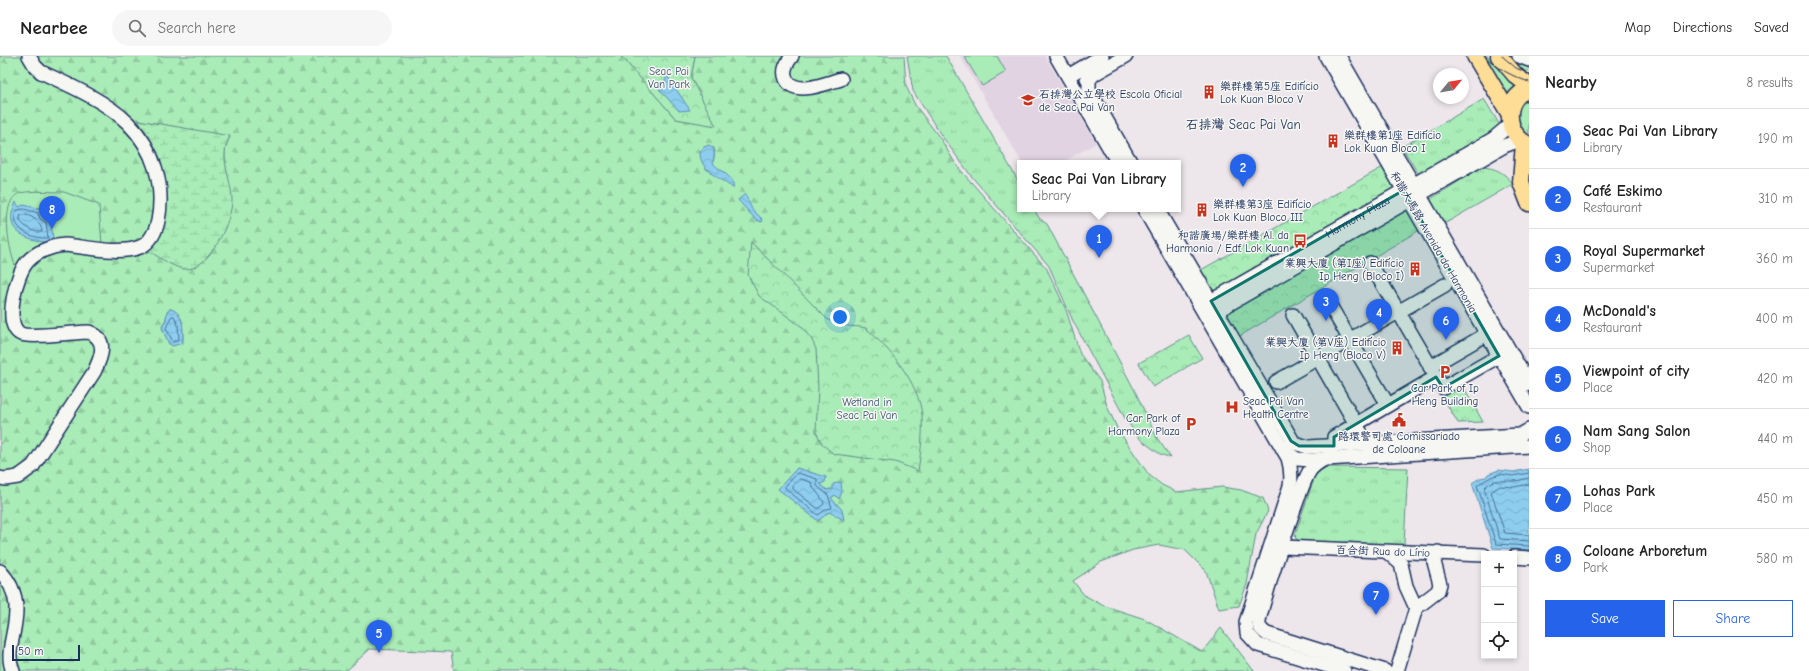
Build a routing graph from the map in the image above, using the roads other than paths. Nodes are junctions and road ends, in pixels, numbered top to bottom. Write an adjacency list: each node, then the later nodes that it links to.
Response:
1 (29, 56): 46 (street)
2 (792, 56): 13 (street)
3 (1056, 56): 14 (street)
4 (1102, 56): 14 (street)
5 (1126, 56): 12 (street)
6 (1326, 56): 21 (street, 和諧大馬路 Avenida da Harmonia)
7 (1339, 56): 21 (street, 和諧大馬路 Avenida da Harmonia)
8 (1475, 56): 17 (main road)
9 (1499, 56): 15 (main road)
10 (1519, 56): 11 (street)
11 (1529, 60)
12 (1094, 74): 14 (street); 20 (street)
13 (841, 79)
14 (1070, 81): 19 (street)
15 (1529, 86)
16 (1529, 89): 17 (main road)
17 (1510, 117): 18 (main road); 21 (street, Harmony Plaza)
18 (1524, 143): 21 (street, Harmony Plaza); 22 (main road)
19 (1116, 160)
20 (1129, 160)
21 (1411, 192): 28 (street, Harmony Plaza); 31 (street, 和諧大馬路 Avenida da Harmonia); 37 (street, 和諧大馬路 Avenida da Harmonia)
22 (1529, 203)
23 (1146, 212): 28 (street)
24 (1159, 212): 28 (street)
25 (1370, 263): 29 (street)
26 (1445, 285): 29 (street)
27 (1325, 297): 32 (street)
28 (1209, 309): 42 (street); 44 (street)
29 (1398, 312): 32 (street); 35 (street)
30 (1293, 315): 34 (street)
31 (1487, 334): 33 (street, 和諧大馬路 Avenida da Harmonia); 35 (street)
32 (1350, 340): 34 (street); 38 (street)
33 (1499, 356): 35 (street); 39 (street, 和諧大馬路 Avenida da Harmonia)
34 (1318, 358): 36 (street); 40 (street)
35 (1433, 372): 38 (street)
36 (1276, 382)
37 (1529, 384)
38 (1388, 405): 40 (street)
39 (1529, 407)
40 (1359, 428): 42 (street)
41 (1529, 430): 42 (street)
42 (1334, 446)
43 (1524, 446): 45 (street)
44 (1284, 451): 45 (street); 56 (street)
45 (1328, 457): 47 (street)
46 (0, 478)
47 (1282, 547): 48 (street, 百合街 Rua do Lírio); 57 (street)
48 (1388, 552): 49 (street, 百合街 Rua do Lírio); 54 (street)
49 (1438, 552): 50 (street, 百合街 Rua do Lírio); 54 (street)
50 (1481, 555)
51 (1517, 557): 52 (street)
52 (1529, 558)
53 (0, 572): 55 (street)
54 (1416, 608): 58 (street)
55 (13, 671)
56 (1344, 671)
57 (1385, 671)
58 (1397, 671)

